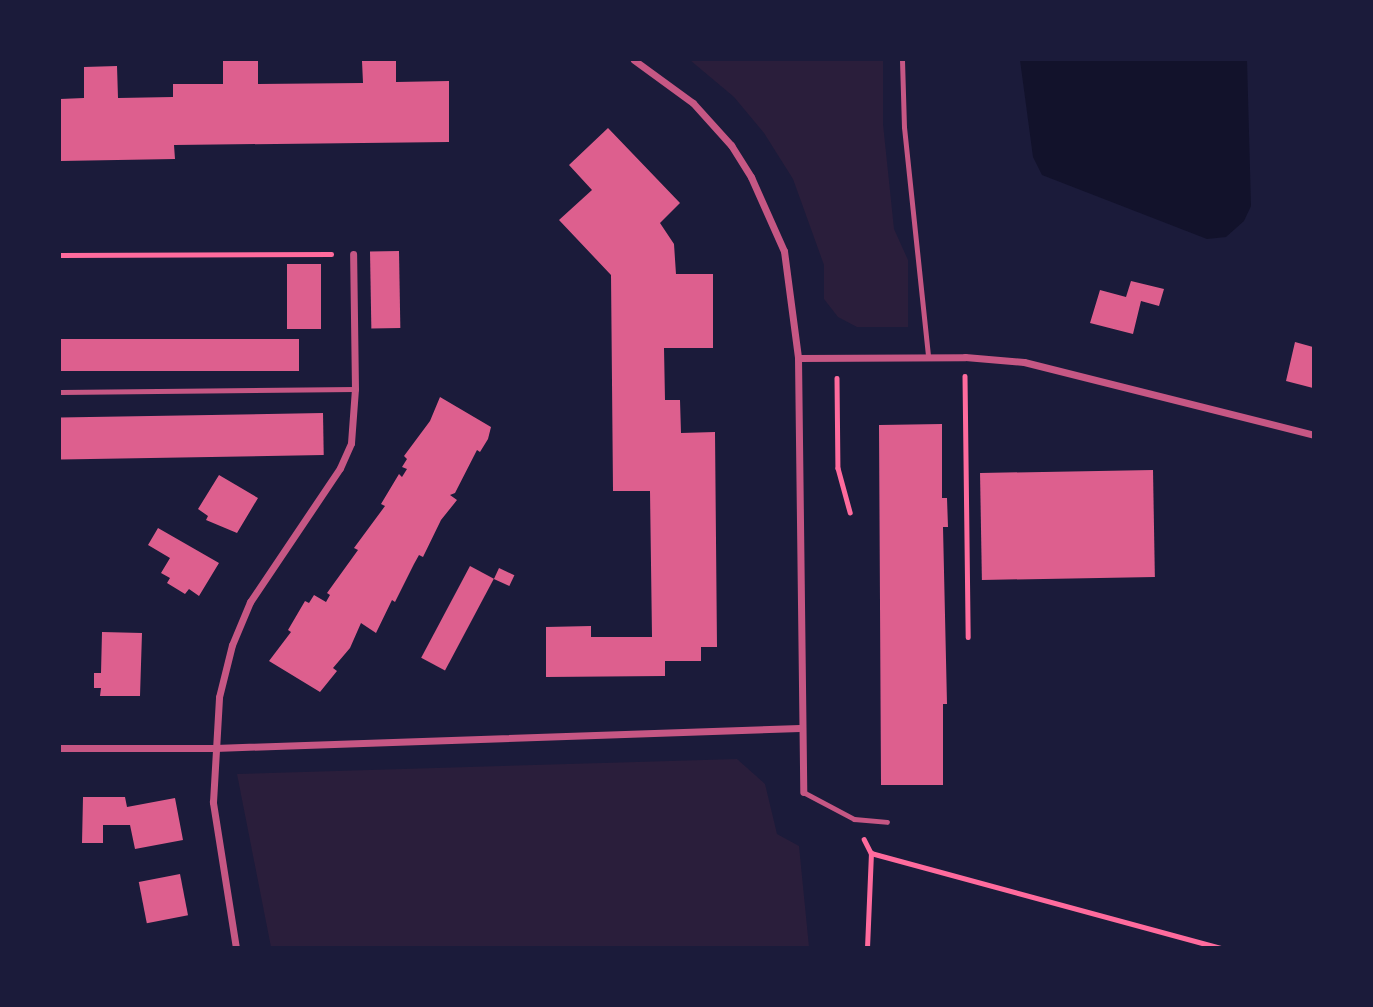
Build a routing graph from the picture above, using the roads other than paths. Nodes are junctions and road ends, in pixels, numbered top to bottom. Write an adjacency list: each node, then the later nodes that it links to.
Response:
1 (634, 60): 5 (street)
2 (902, 60): 4 (lane)
3 (353, 254): 6 (street)
4 (928, 357): 5 (street); 8 (street)
5 (798, 358): 9 (street)
6 (355, 389): 7 (lane); 11 (street)
7 (60, 392)
8 (1314, 435)
9 (800, 728): 11 (street); 12 (street)
10 (60, 748): 11 (street)
11 (215, 748): 14 (street)
12 (803, 792): 13 (lane)
13 (887, 822)
14 (236, 947)

